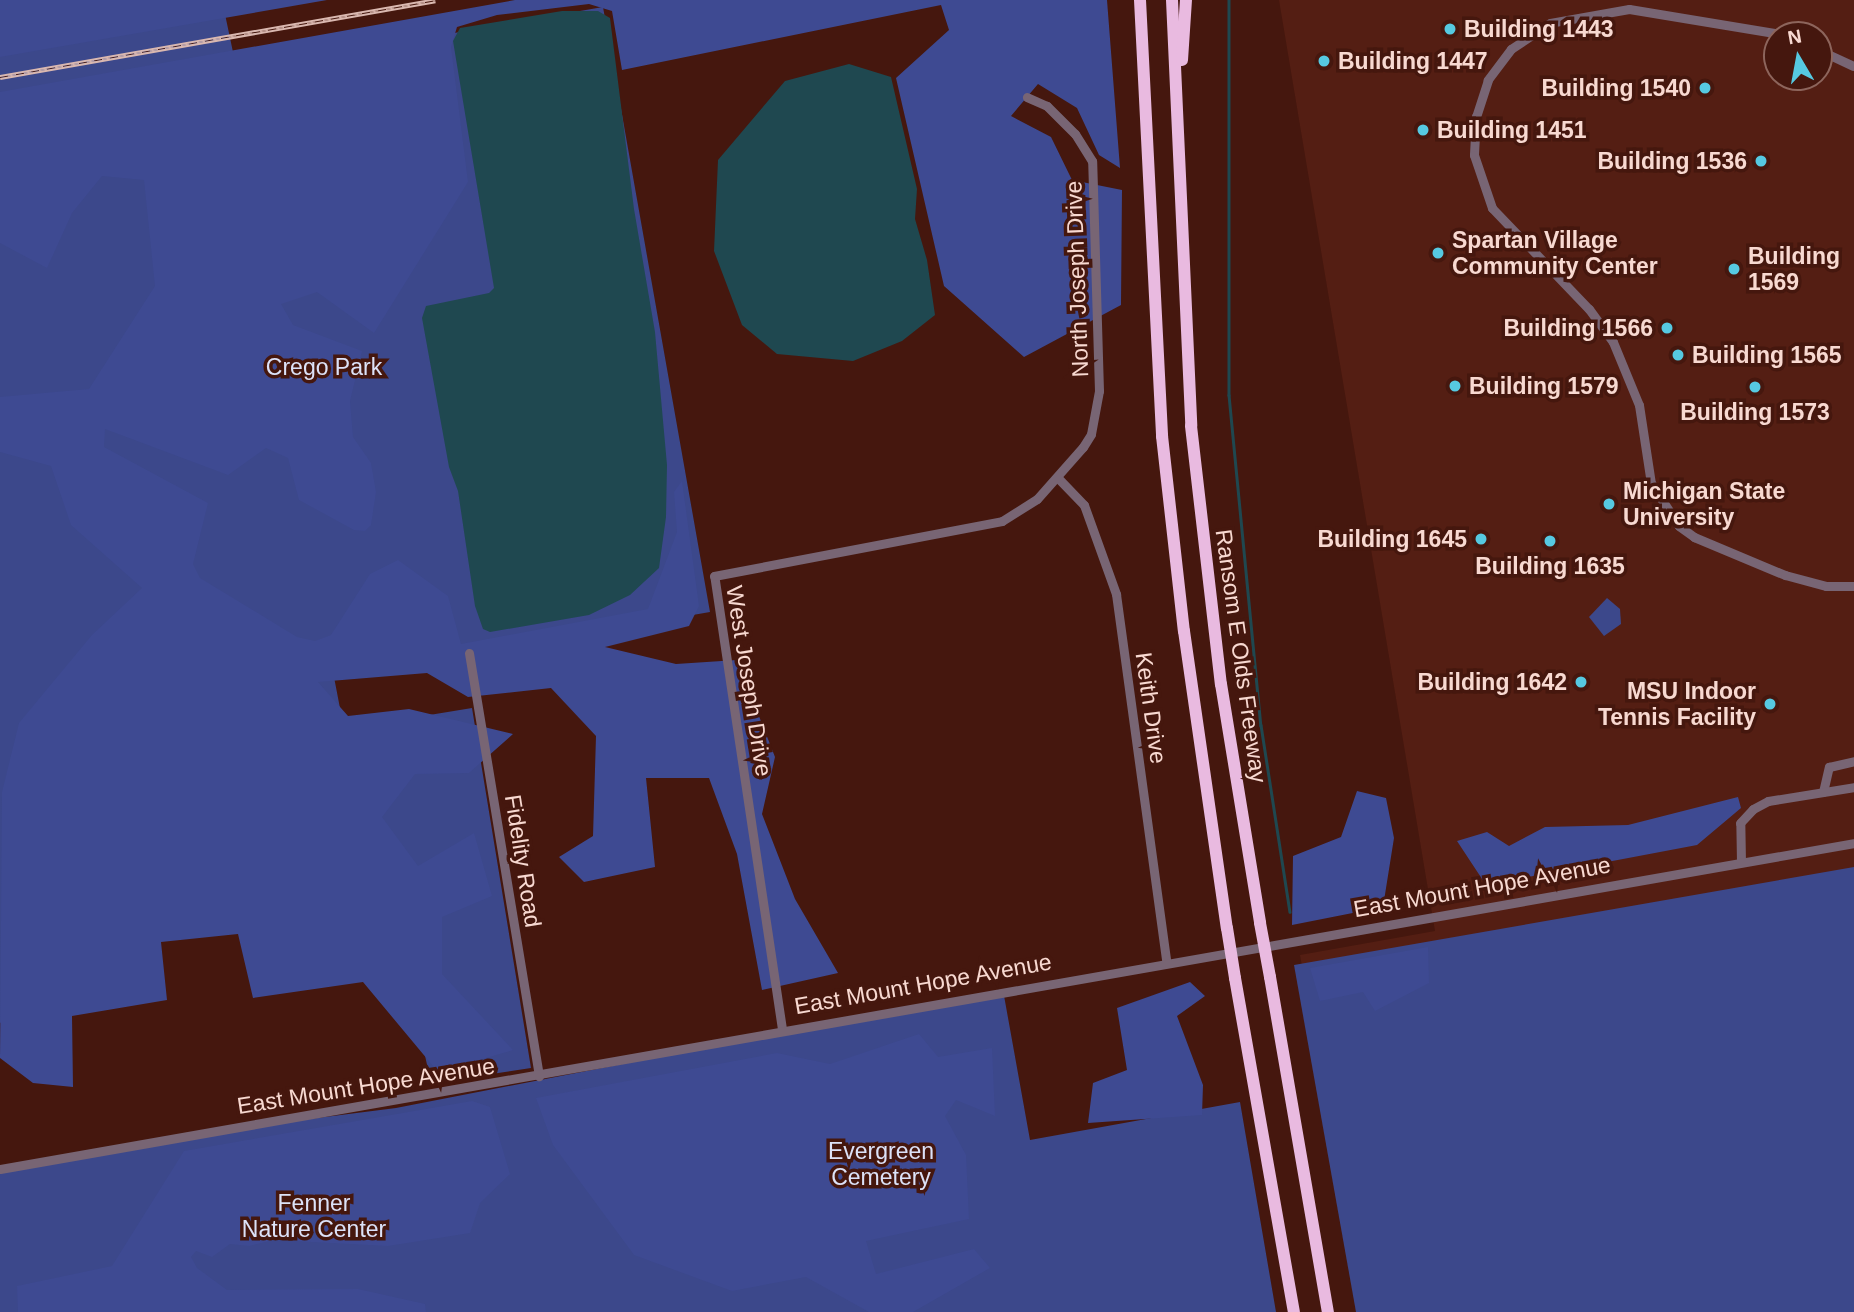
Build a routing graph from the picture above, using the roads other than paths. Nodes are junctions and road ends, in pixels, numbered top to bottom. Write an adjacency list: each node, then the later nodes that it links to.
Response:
1 (1140, 0): 21 (highway, bridge)
2 (1172, 0): 8 (highway, Ransom E Olds Freeway)
3 (1186, 0): 8 (highway)
4 (1763, 31): 10 (street)
5 (1833, 56): 6 (street)
6 (1854, 66)
7 (1027, 97): 9 (street, North Joseph Drive)
8 (1177, 126): 22 (highway, Ransom E Olds Freeway, bridge)
9 (1057, 477): 17 (street, Keith Drive); 18 (street, West Joseph Drive)
10 (1854, 586)
11 (468, 653): 19 (street, Fidelity Road)
12 (1854, 761): 14 (street)
13 (1854, 787): 14 (street)
14 (1823, 792): 16 (street)
15 (1854, 843): 16 (street, East Mount Hope Avenue)
16 (1741, 862): 17 (street, East Mount Hope Avenue)
17 (1166, 961): 18 (street, East Mount Hope Avenue)
18 (782, 1029): 19 (street, East Mount Hope Avenue)
19 (539, 1076): 20 (street, East Mount Hope Avenue)
20 (0, 1169)
21 (1294, 1312)
22 (1328, 1312)

